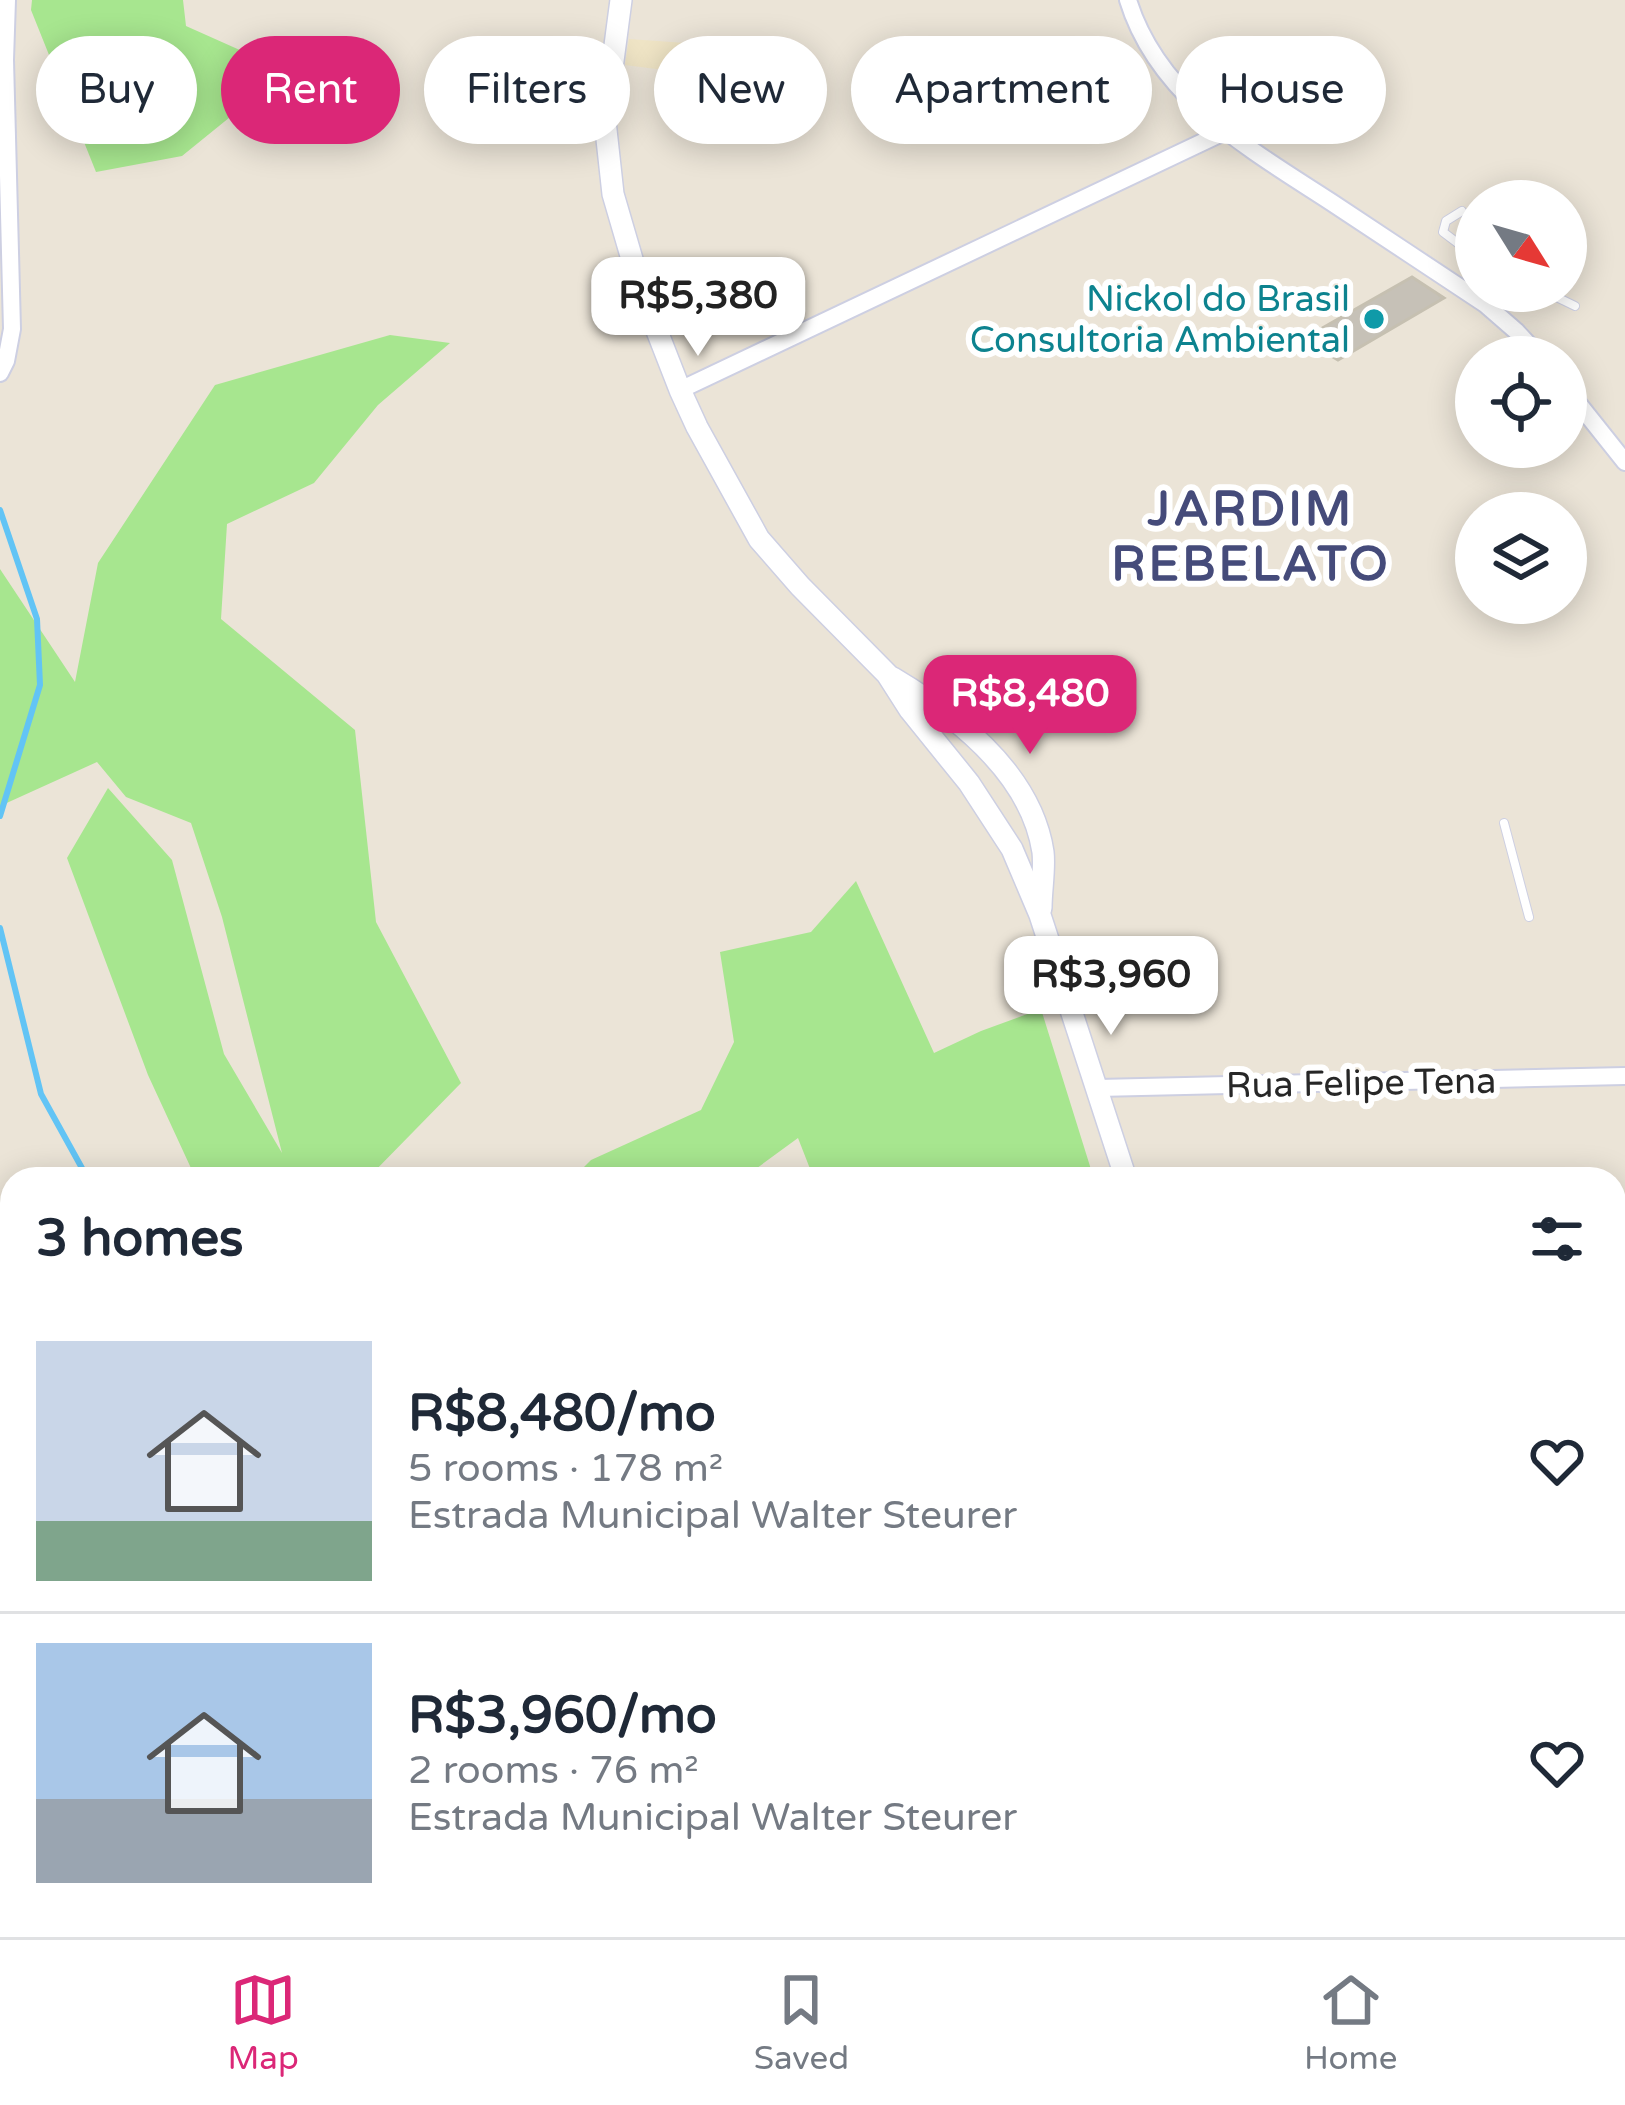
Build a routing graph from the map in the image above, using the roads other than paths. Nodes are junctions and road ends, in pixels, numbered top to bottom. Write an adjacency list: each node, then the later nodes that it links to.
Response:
1 (7, 0): 10 (street)
2 (621, 0): 11 (street)
3 (1128, 0): 4 (street)
4 (1176, 84)
5 (1199, 144): 11 (street)
6 (1242, 144): 9 (street)
7 (1455, 215): 8 (lane)
8 (1455, 241)
9 (1521, 336)
10 (0, 373)
11 (680, 390): 14 (street)
12 (1587, 414): 13 (street)
13 (1625, 462)
14 (887, 674): 16 (street); 16 (street)
15 (1504, 823): 17 (lane)
16 (1040, 915): 19 (street)
17 (1529, 917)
18 (1625, 1076): 19 (street, Rua Felipe Tena)
19 (1098, 1088): 20 (street)
20 (1122, 1167)

